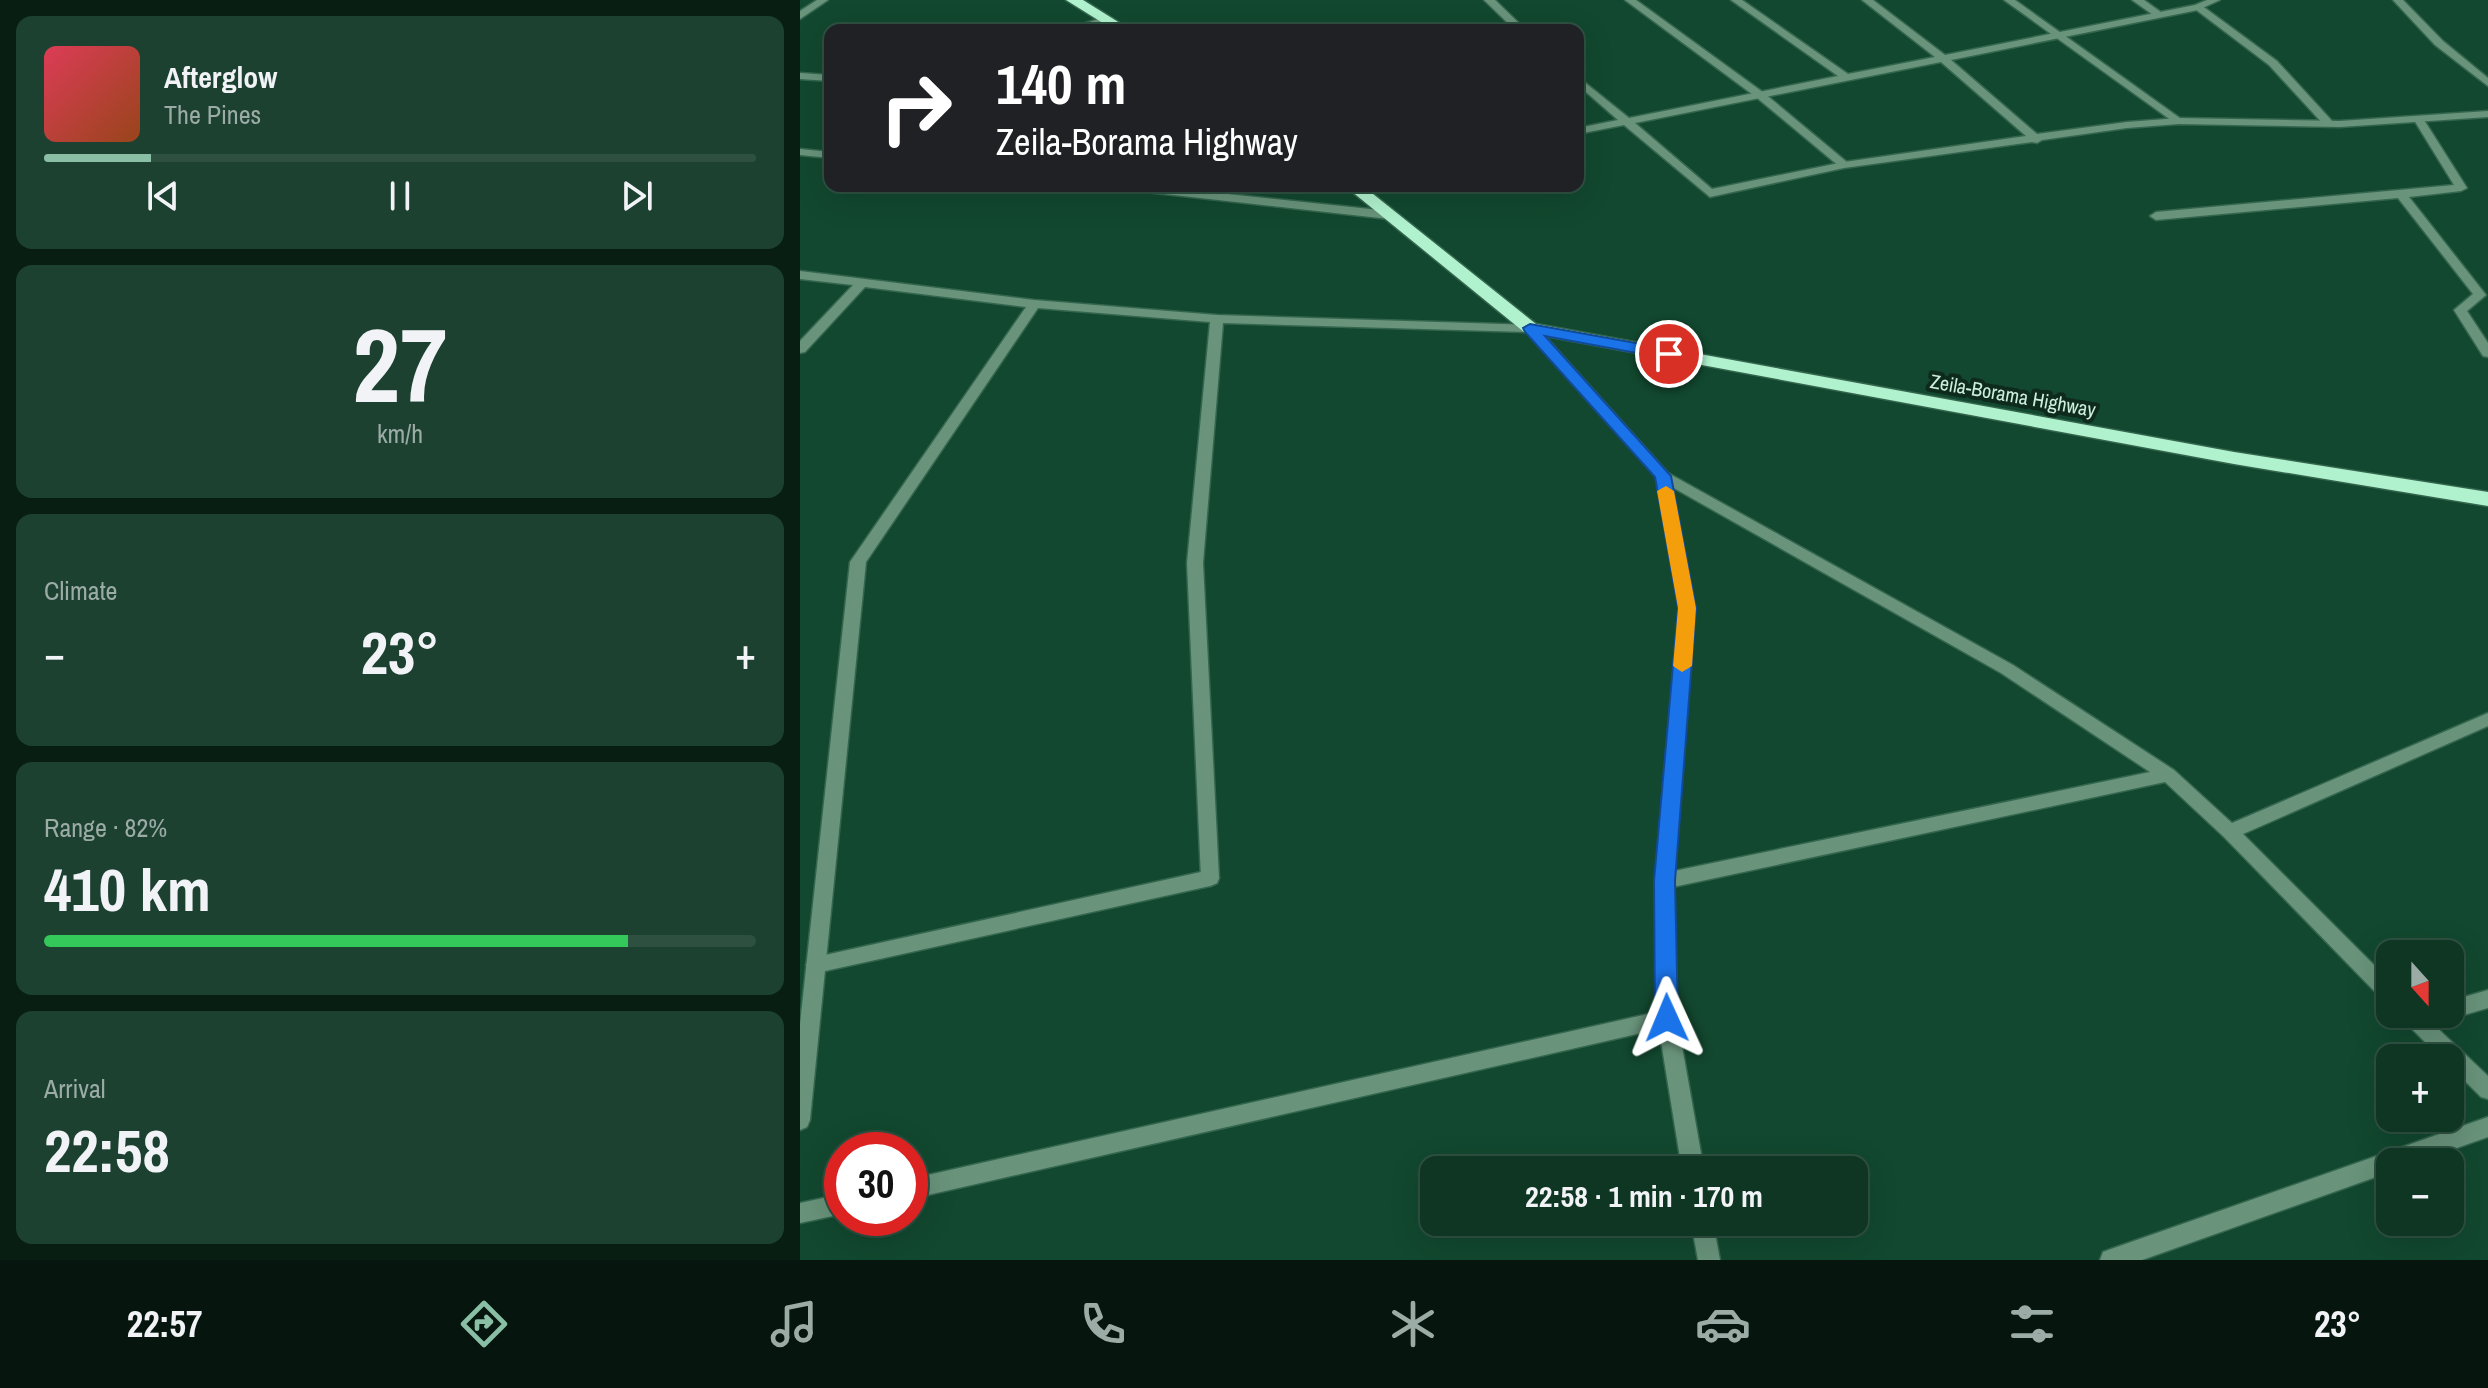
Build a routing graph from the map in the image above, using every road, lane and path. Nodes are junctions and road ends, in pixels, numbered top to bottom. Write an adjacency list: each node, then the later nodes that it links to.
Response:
1 (823, 0): 13 (street)
2 (1073, 0): 14 (highway)
3 (1489, 0): 17 (street)
4 (1630, 0): 25 (street)
5 (1736, 0): 21 (street)
6 (1867, 0): 19 (street)
7 (2009, 0): 18 (street)
8 (2137, 0): 12 (street)
9 (2215, 0): 11 (street)
10 (2398, 0): 23 (street)
11 (2198, 7): 12 (street); 30 (street)
12 (2160, 15): 18 (street)
13 (800, 16)
14 (1108, 19): 15 (street); 16 (highway)
15 (1090, 24)
16 (1115, 24)
17 (1515, 24)
18 (2059, 35): 19 (street); 29 (street)
19 (1943, 58): 21 (street); 32 (street)
20 (800, 76): 22 (street)
21 (1846, 77): 25 (street)
22 (824, 78)
23 (2488, 83)
24 (1584, 85): 28 (street)
25 (1760, 95): 28 (street); 35 (street)
26 (2488, 114): 27 (street)
27 (2419, 120): 30 (street); 38 (street)
28 (1628, 121): 31 (street); 35 (street)
29 (2179, 121): 30 (street); 32 (street)
30 (2329, 124)
31 (1584, 130)
32 (2037, 140): 35 (street)
33 (800, 152): 34 (street)
34 (824, 154)
35 (1844, 165)
36 (1175, 192): 39 (street)
37 (1360, 192): 39 (highway)
38 (2401, 194): 40 (street); 43 (street)
39 (1389, 215): 46 (highway)
40 (2156, 216)
41 (800, 275): 42 (street)
42 (861, 284): 44 (street); 47 (street)
43 (2484, 296): 48 (street)
44 (1034, 304): 45 (street); 55 (street)
45 (1217, 319): 46 (street); 55 (street)
46 (1530, 328): 49 (street); 50 (highway, Zeila-Borama Highway)
47 (800, 349)
48 (2488, 353)
49 (1663, 476): 52 (street); 54 (street)
50 (2488, 499)
51 (2488, 719): 53 (street)
52 (2168, 775): 53 (street); 54 (street)
53 (2230, 832): 56 (street)
54 (1664, 881): 59 (street)
55 (816, 965): 62 (street)
56 (2376, 980)
57 (2488, 999): 58 (street)
58 (2464, 1006)
59 (1667, 1018): 64 (street); 65 (street)
60 (2424, 1028): 61 (street)
61 (2488, 1090)
62 (800, 1120)
63 (2488, 1127): 70 (street)
64 (1691, 1156)
65 (928, 1185)
66 (824, 1208): 67 (street)
67 (800, 1213)
68 (1705, 1236): 69 (street)
69 (1709, 1260)
70 (2111, 1260)

